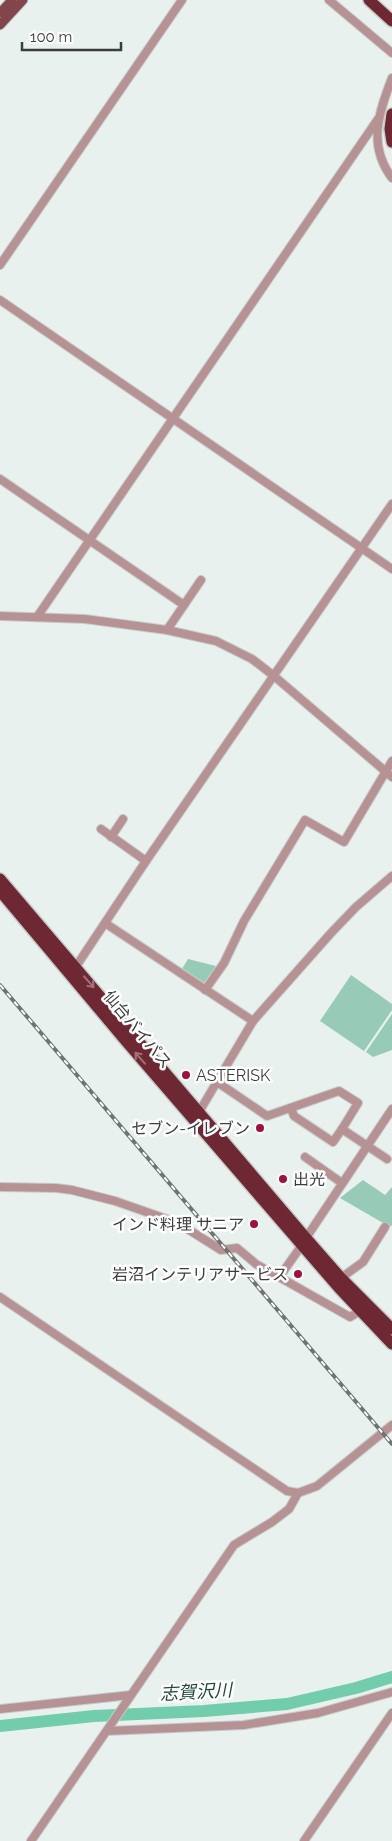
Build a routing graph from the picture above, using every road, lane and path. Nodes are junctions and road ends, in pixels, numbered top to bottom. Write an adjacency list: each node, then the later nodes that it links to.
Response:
1 (12, 0): 7 (main road)
2 (23, 0): 10 (main road)
3 (182, 0): 17 (street)
4 (329, 0): 11 (street)
5 (369, 0): 9 (highway)
6 (375, 0): 8 (highway)
7 (0, 13)
8 (392, 14)
9 (392, 21)
10 (0, 25)
11 (392, 53)
12 (392, 78): 14 (street)
13 (392, 114): 15 (highway)
14 (378, 119): 16 (street); 19 (street)
15 (392, 142)
16 (392, 178)
17 (0, 265)
18 (0, 300): 19 (street)
19 (173, 418): 22 (street); 23 (street)
20 (0, 479): 22 (street)
21 (392, 504): 23 (street)
22 (90, 541): 26 (street); 28 (street)
23 (362, 548): 24 (street); 30 (street)
24 (392, 569)
25 (201, 580): 26 (street)
26 (184, 606): 29 (street)
27 (0, 616): 28 (street)
28 (38, 617): 29 (street)
29 (167, 630): 30 (street)
30 (274, 676): 32 (street); 36 (street)
31 (392, 761): 32 (street)
32 (389, 775): 42 (street)
33 (123, 819): 35 (street)
34 (101, 829): 35 (street)
35 (110, 836): 36 (street)
36 (146, 862): 40 (street)
37 (392, 876): 43 (street)
38 (0, 879): 41 (highway, 仙台バイパス)
39 (0, 891): 41 (highway, 仙台バイパス)
40 (105, 924): 41 (street); 42 (street)
41 (72, 970): 47 (highway, 仙台バイパス, one-way to 47); 55 (highway, 仙台バイパス, one-way to 41)
42 (205, 990): 43 (street)
43 (252, 1021): 44 (street)
44 (217, 1082): 45 (street); 47 (street)
45 (291, 1108): 48 (street); 48 (street)
46 (392, 1109): 49 (street)
47 (199, 1112): 55 (highway, 仙台バイパス)
48 (342, 1129): 49 (street)
49 (367, 1147): 51 (street); 52 (street)
50 (304, 1157): 52 (street)
51 (387, 1159)
52 (342, 1183): 55 (street)
53 (0, 1187): 56 (street)
54 (385, 1227): 57 (street)
55 (304, 1242): 56 (street); 57 (highway, 仙台バイパス); 59 (highway, 仙台バイパス)
56 (280, 1276): 59 (street)
57 (341, 1278): 60 (highway, 仙台バイパス)
58 (0, 1297): 63 (street)
59 (360, 1311): 61 (highway, 仙台バイパス)
60 (392, 1329)
61 (392, 1344)
62 (392, 1425): 63 (street)
63 (298, 1493): 65 (street)
64 (392, 1692): 68 (street)
65 (130, 1697): 66 (street); 68 (street)
66 (0, 1709)
67 (392, 1713): 70 (street)
68 (108, 1730): 69 (street)
69 (31, 1841)
70 (304, 1841)

